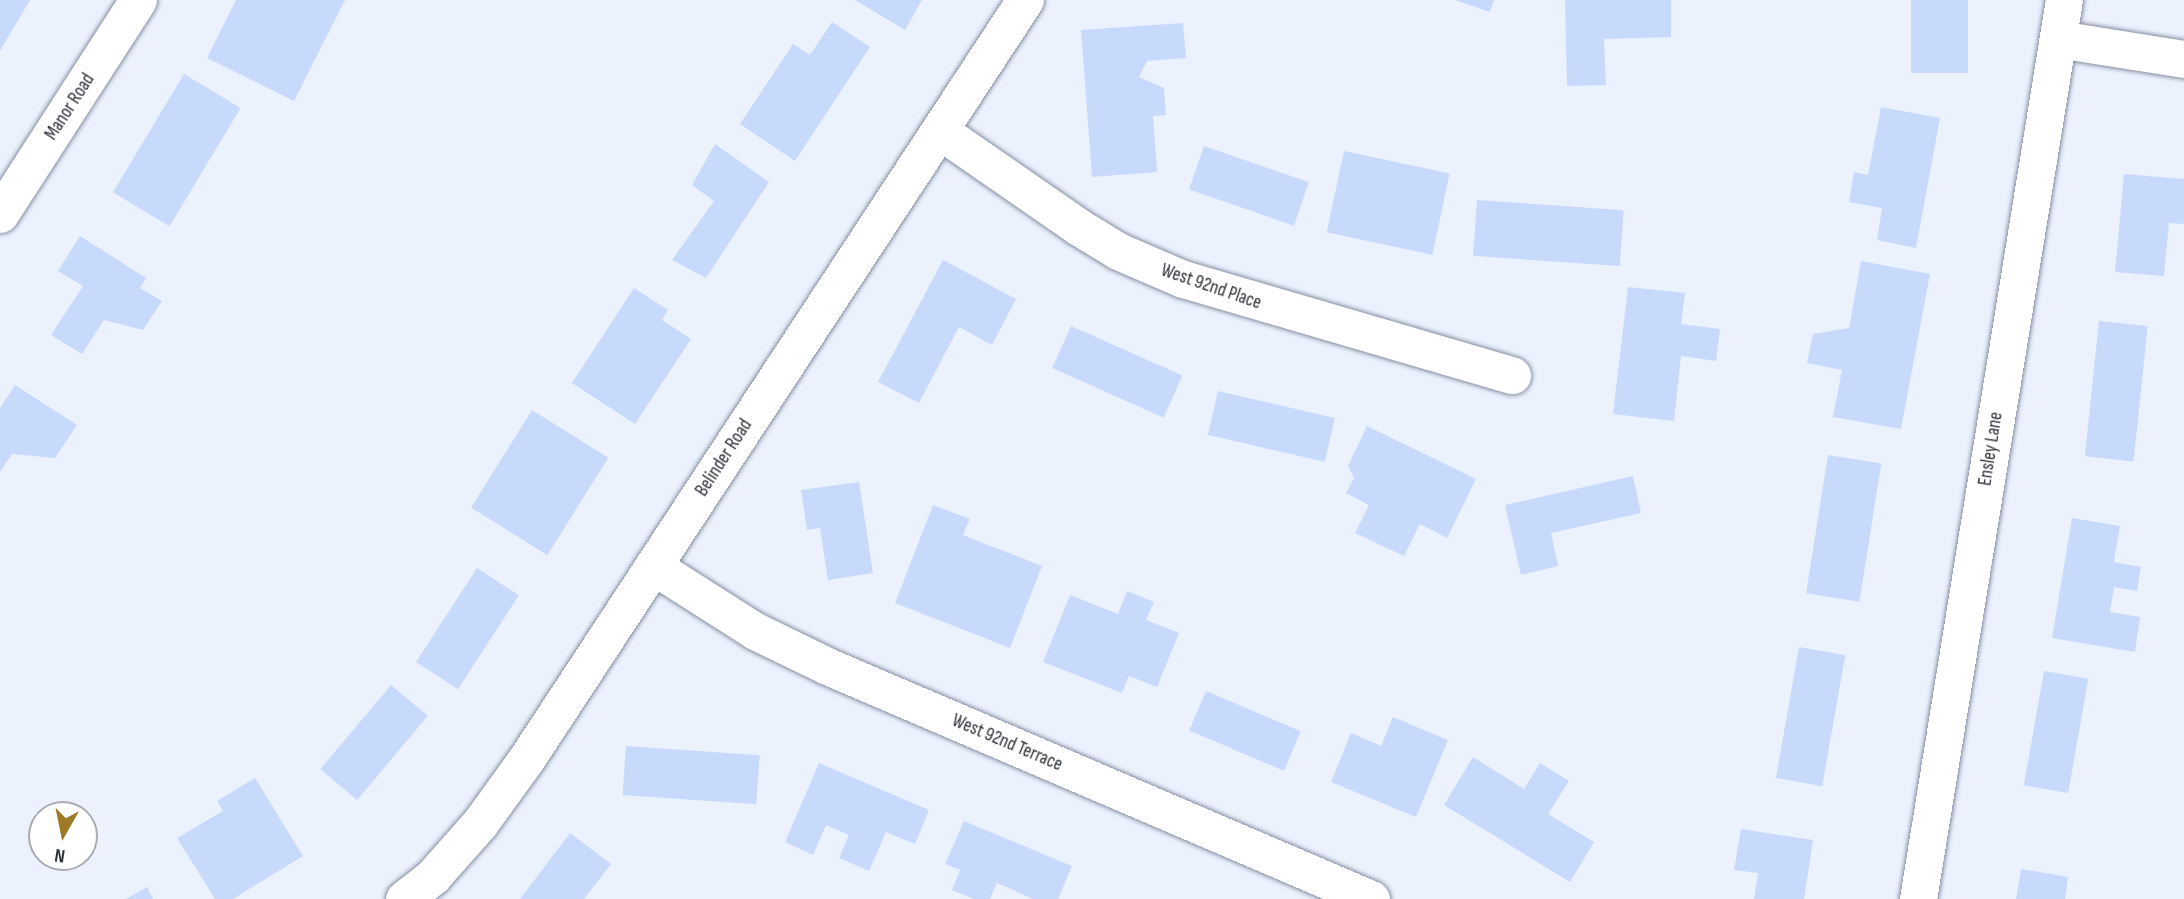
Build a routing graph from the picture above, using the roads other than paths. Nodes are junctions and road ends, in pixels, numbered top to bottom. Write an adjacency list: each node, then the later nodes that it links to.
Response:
1 (138, 0): 7 (street, Manor Road)
2 (1025, 0): 6 (street, Belinder Road)
3 (2064, 0): 4 (street, Ensley Lane)
4 (2058, 39): 5 (street); 12 (street, Ensley Lane)
5 (2184, 59)
6 (940, 131): 8 (street, West 92nd Place); 9 (street, Belinder Road)
7 (0, 214)
8 (1512, 375)
9 (653, 566): 10 (street, Belinder Road); 11 (street, West 92nd Terrace)
10 (404, 899)
11 (1371, 899)
12 (1918, 899)

